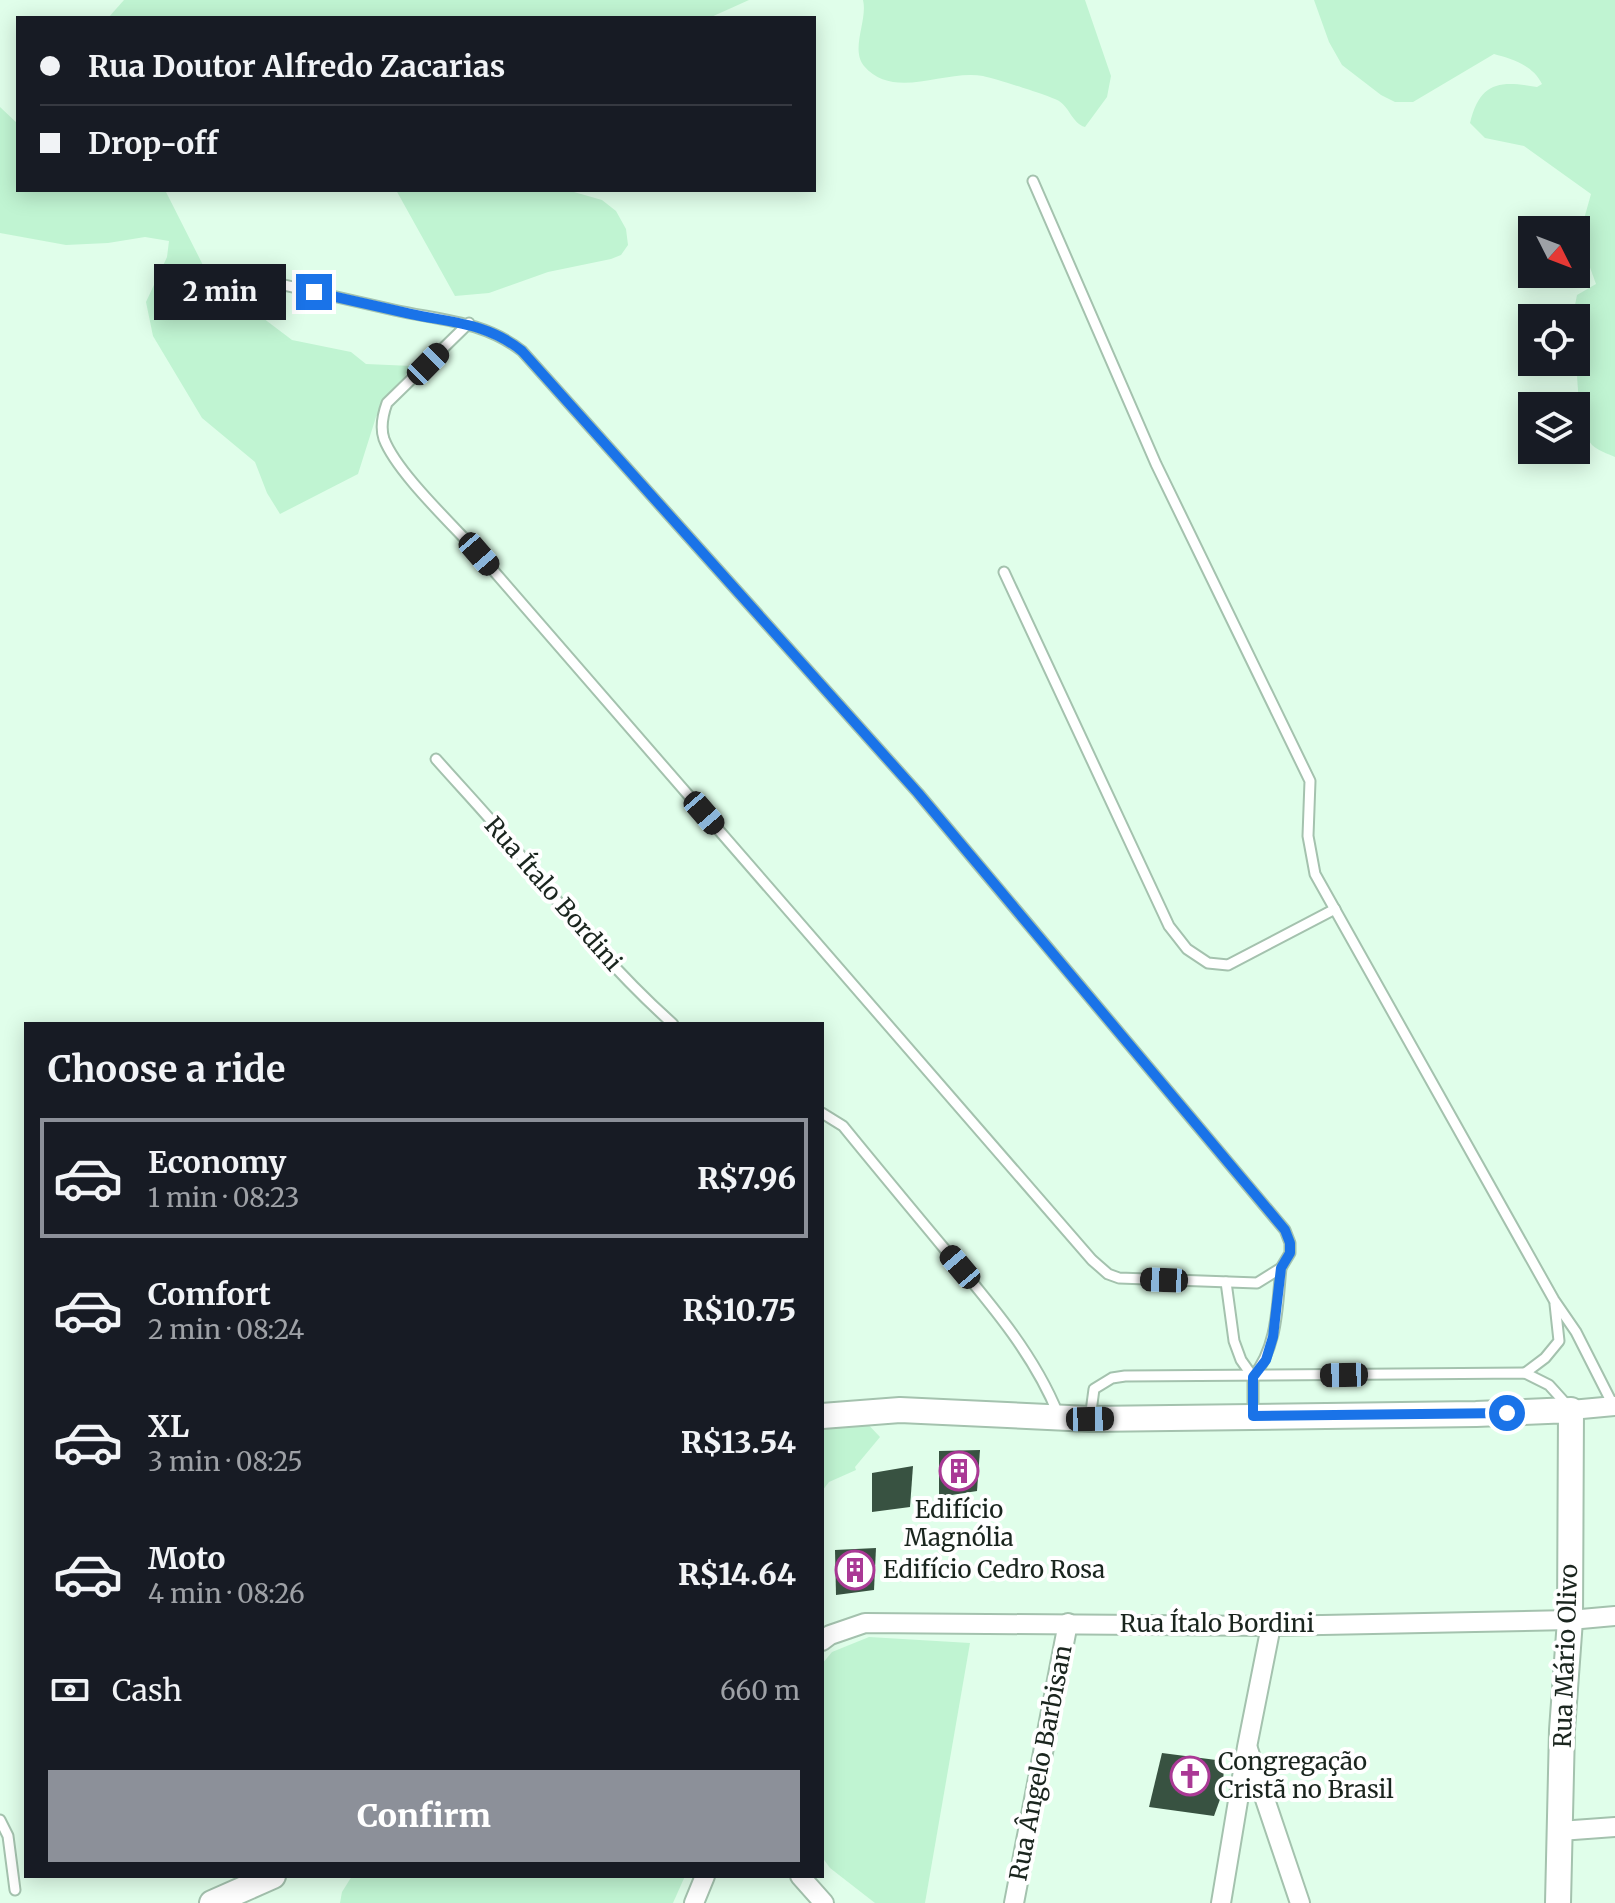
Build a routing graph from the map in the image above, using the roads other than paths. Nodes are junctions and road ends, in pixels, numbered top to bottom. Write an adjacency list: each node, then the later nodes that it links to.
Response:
1 (1033, 181): 6 (lane)
2 (231, 273): 3 (lane)
3 (469, 323): 9 (lane); 10 (lane)
4 (1004, 572): 6 (lane)
5 (436, 759): 7 (lane, Rua Ítalo Bordini)
6 (1335, 909): 11 (lane)
7 (671, 1022)
8 (824, 1114): 18 (lane)
9 (1281, 1268): 10 (lane); 13 (lane)
10 (1226, 1282): 13 (lane)
11 (1554, 1300): 12 (lane); 14 (lane)
12 (1525, 1373): 13 (lane); 15 (lane)
13 (1253, 1377): 17 (lane); 19 (lane)
14 (1614, 1406): 15 (street)
15 (1571, 1410): 17 (street); 21 (street, Rua Mário Olivo)
16 (824, 1416): 18 (street)
17 (1253, 1416): 19 (street)
18 (1059, 1417): 19 (street)
19 (1090, 1419)
20 (1615, 1616): 21 (street, Rua Ítalo Bordini)
21 (1570, 1620): 23 (street, Rua Ítalo Bordini); 28 (street, Rua Mário Olivo)
22 (1068, 1623): 23 (street, Rua Ítalo Bordini); 24 (street, Rua Ítalo Bordini); 36 (street, Rua Ângelo Barbisan)
23 (1271, 1626): 25 (street)
24 (824, 1640)
25 (1247, 1747): 37 (street); 38 (street)
26 (0, 1820): 32 (lane)
27 (1615, 1827): 28 (street)
28 (1560, 1831): 39 (street, Rua Mário Olivo)
29 (268, 1878): 33 (street)
30 (704, 1878): 34 (street)
31 (802, 1878): 35 (street)
32 (15, 1890)
33 (212, 1903)
34 (694, 1903)
35 (824, 1903)
36 (1014, 1903)
37 (1221, 1903)
38 (1300, 1903)
39 (1558, 1903)

